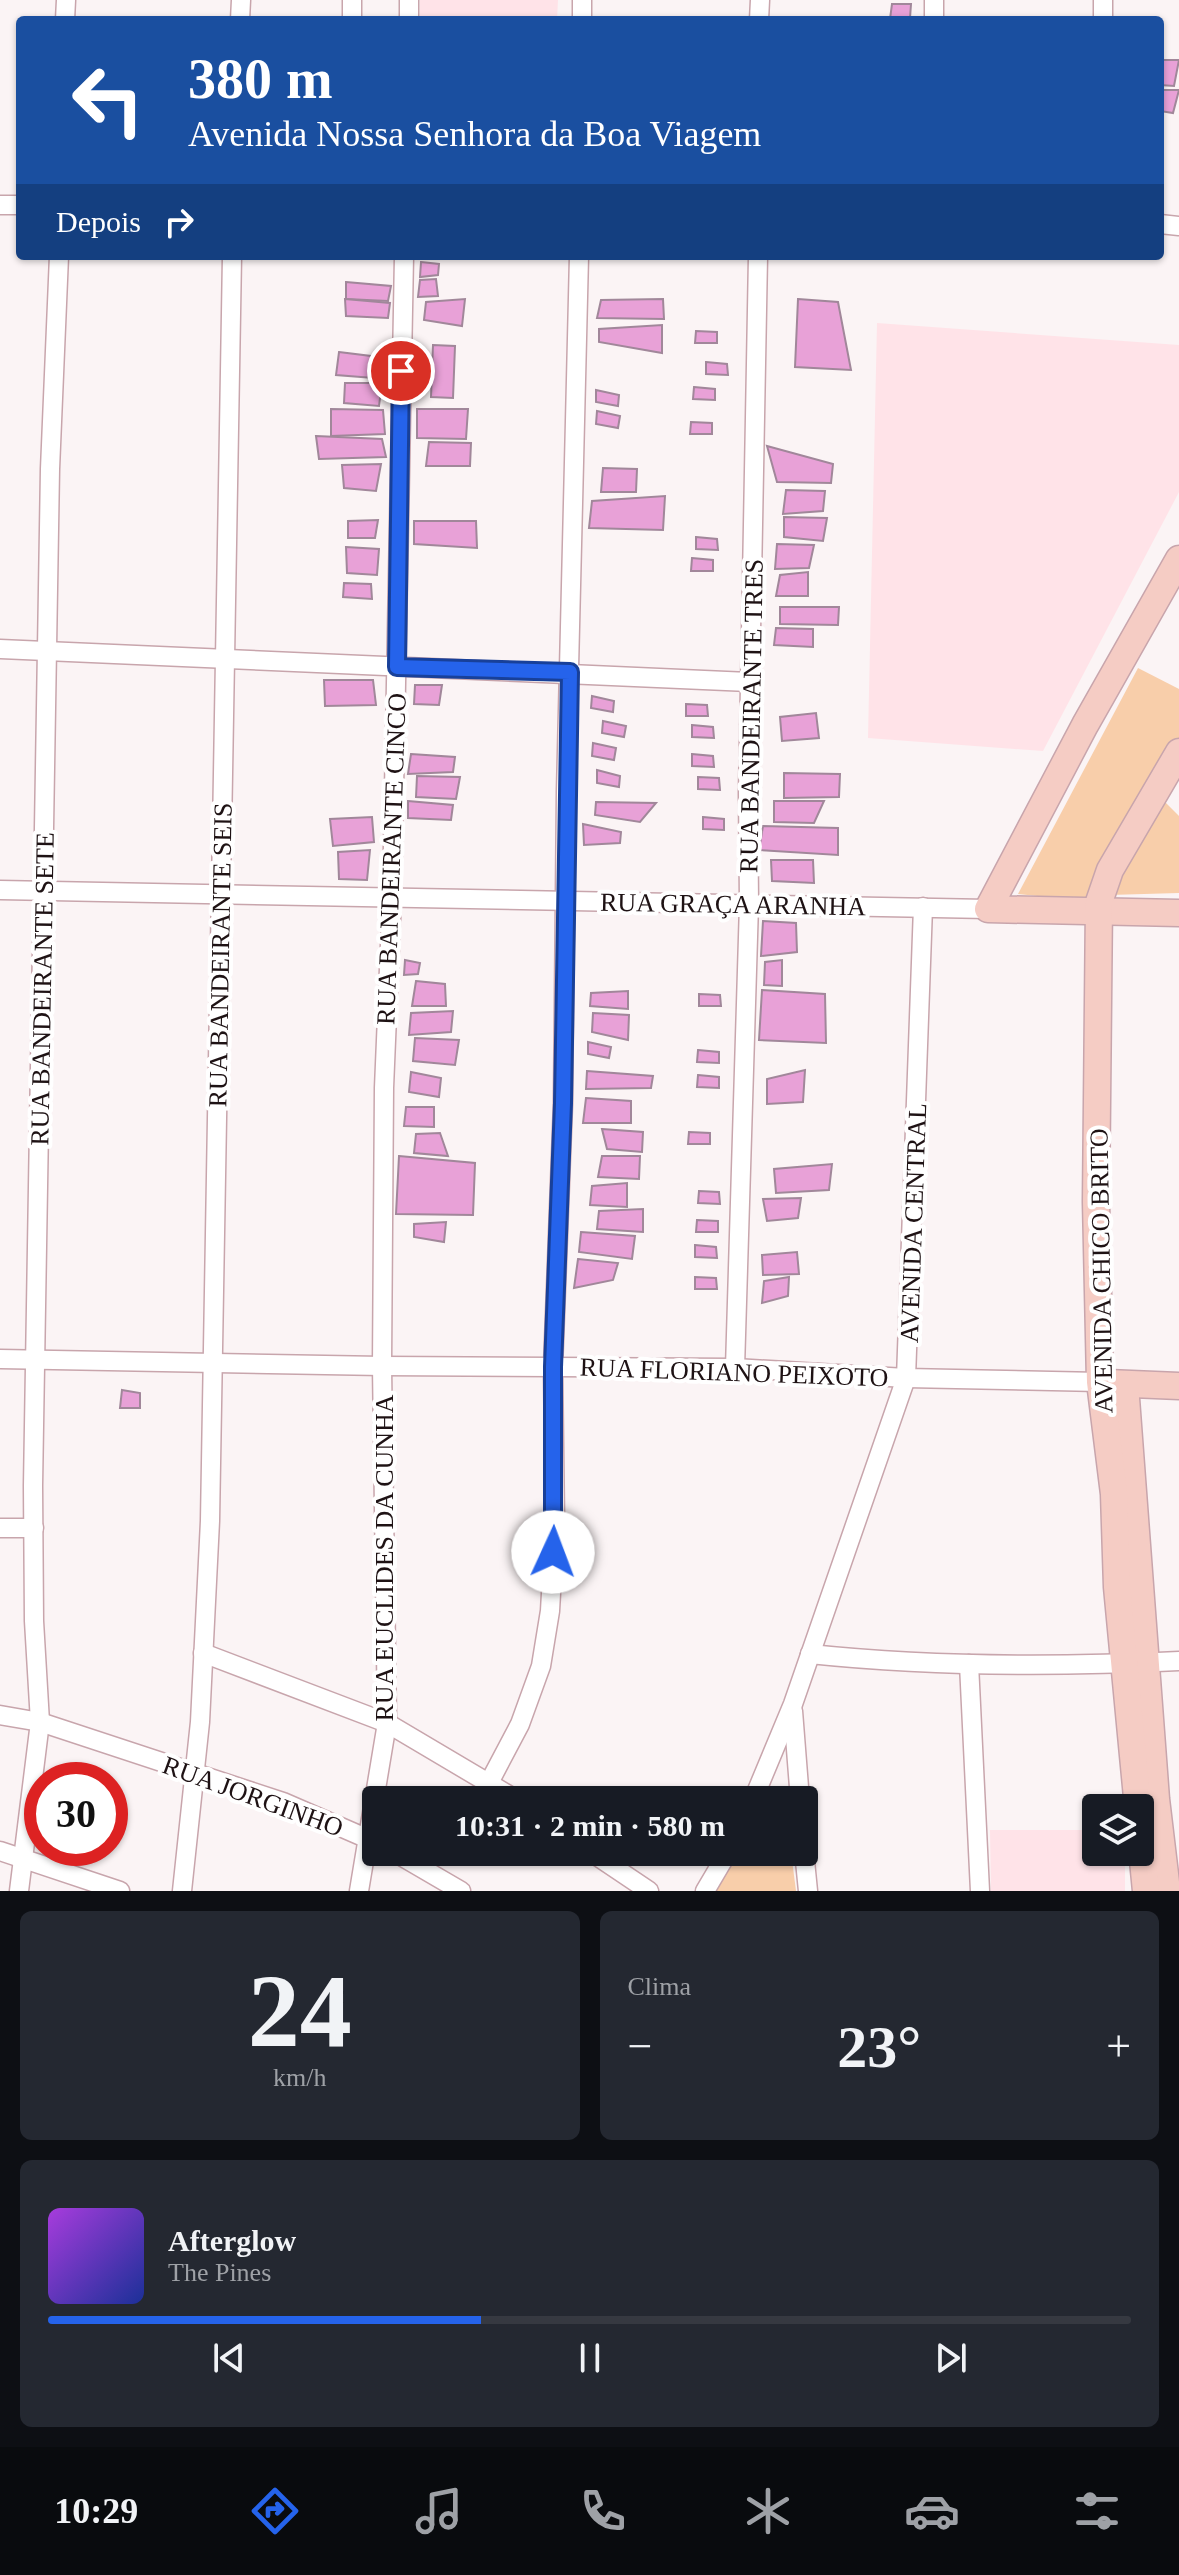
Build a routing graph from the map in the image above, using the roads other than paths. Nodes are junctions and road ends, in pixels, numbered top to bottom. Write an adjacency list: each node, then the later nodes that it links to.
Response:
1 (59, 260): 8 (street, RUA BANDEIRANTE SETE)
2 (232, 260): 9 (street, RUA BANDEIRANTE SEIS)
3 (404, 260): 10 (street, RUA BANDEIRANTE CINCO)
4 (579, 260): 11 (street)
5 (758, 260): 12 (street, RUA BANDEIRANTE TRES)
6 (1179, 559): 21 (main road)
7 (0, 649): 8 (street)
8 (47, 651): 9 (street); 15 (street, RUA BANDEIRANTE SETE)
9 (225, 658): 10 (street); 16 (street, RUA BANDEIRANTE SEIS)
10 (397, 667): 11 (street); 17 (street, RUA BANDEIRANTE CINCO)
11 (570, 672): 12 (street); 18 (street)
12 (749, 682): 19 (street, RUA BANDEIRANTE TRES)
13 (1179, 752): 22 (main road, AVENIDA CHICO BRITO)
14 (0, 890): 15 (street, RUA GRAÇA ARANHA)
15 (45, 891): 16 (street, RUA GRAÇA ARANHA); 25 (street, RUA BANDEIRANTE SETE)
16 (222, 894): 17 (street, RUA GRAÇA ARANHA); 26 (street, RUA BANDEIRANTE SEIS)
17 (392, 897): 18 (street, RUA GRAÇA ARANHA); 27 (street, RUA BANDEIRANTE CINCO)
18 (565, 901): 19 (street, RUA GRAÇA ARANHA); 28 (street)
19 (749, 904): 20 (street, RUA GRAÇA ARANHA); 29 (street, RUA BANDEIRANTE TRES)
20 (923, 907): 21 (street, RUA GRAÇA ARANHA); 30 (street, AVENIDA CENTRAL)
21 (988, 909): 22 (main road, RUA GRAÇA ARANHA)
22 (1100, 911): 23 (main road, RUA GRAÇA ARANHA); 31 (main road, AVENIDA CHICO BRITO)
23 (1179, 913)
24 (0, 1359): 25 (street, RUA FLORIANO PEIXOTO)
25 (38, 1359): 26 (street, RUA FLORIANO PEIXOTO); 34 (street, RUA BANDEIRANTE SETE)
26 (213, 1362): 27 (street, RUA FLORIANO PEIXOTO); 35 (street, RUA BANDEIRANTE SEIS)
27 (382, 1366): 28 (street, RUA FLORIANO PEIXOTO); 43 (street, RUA EUCLIDES DA CUNHA)
28 (553, 1367): 29 (street, RUA FLORIANO PEIXOTO); 46 (street)
29 (735, 1368): 30 (street, RUA FLORIANO PEIXOTO)
30 (906, 1378): 31 (street, RUA FLORIANO PEIXOTO); 36 (street, AVENIDA CENTRAL)
31 (1113, 1384): 32 (main road, RUA FLORIANO PEIXOTO); 39 (main road, AVENIDA CHICO BRITO)
32 (1179, 1386)
33 (0, 1528): 34 (street)
34 (34, 1528): 42 (street, RUA BANDEIRANTE SETE)
35 (203, 1653): 43 (street); 45 (street, RUA BANDEIRANTE SEIS)
36 (810, 1654): 38 (street); 40 (street, AVENIDA CENTRAL)
37 (1179, 1661): 39 (street)
38 (969, 1664): 39 (street); 71 (street)
39 (1135, 1664): 51 (main road, AVENIDA CHICO BRITO); 73 (main road, AVENIDA CHICO BRITO)
40 (793, 1704): 49 (street, AVENIDA CENTRAL); 50 (street)
41 (0, 1715): 42 (street, RUA JORGINHO)
42 (40, 1722): 44 (street, RUA BANDEIRANTE SETE); 45 (street, RUA JORGINHO)
43 (387, 1723): 46 (street); 47 (street, RUA EUCLIDES DA CUNHA)
44 (36, 1762)
45 (195, 1776): 52 (street, RUA JORGINHO); 65 (street, RUA BANDEIRANTE SEIS)
46 (490, 1781): 48 (street)
47 (379, 1786)
48 (497, 1786)
49 (759, 1786)
50 (799, 1786)
51 (1138, 1794)
52 (362, 1837)
53 (0, 1851): 54 (street)
54 (24, 1859)
55 (24, 1864): 63 (street, RUA BANDEIRANTE SETE)
56 (46, 1866): 64 (street)
57 (366, 1866): 66 (street, RUA EUCLIDES DA CUNHA)
58 (418, 1866): 67 (street)
59 (612, 1866): 68 (street)
60 (720, 1866): 69 (street)
61 (806, 1866): 70 (street)
62 (1144, 1866): 72 (main road)
63 (19, 1891)
64 (120, 1891)
65 (182, 1891)
66 (359, 1891)
67 (461, 1891)
68 (649, 1891)
69 (705, 1891)
70 (808, 1891)
71 (980, 1891)
72 (1146, 1891)
73 (1167, 1891)

